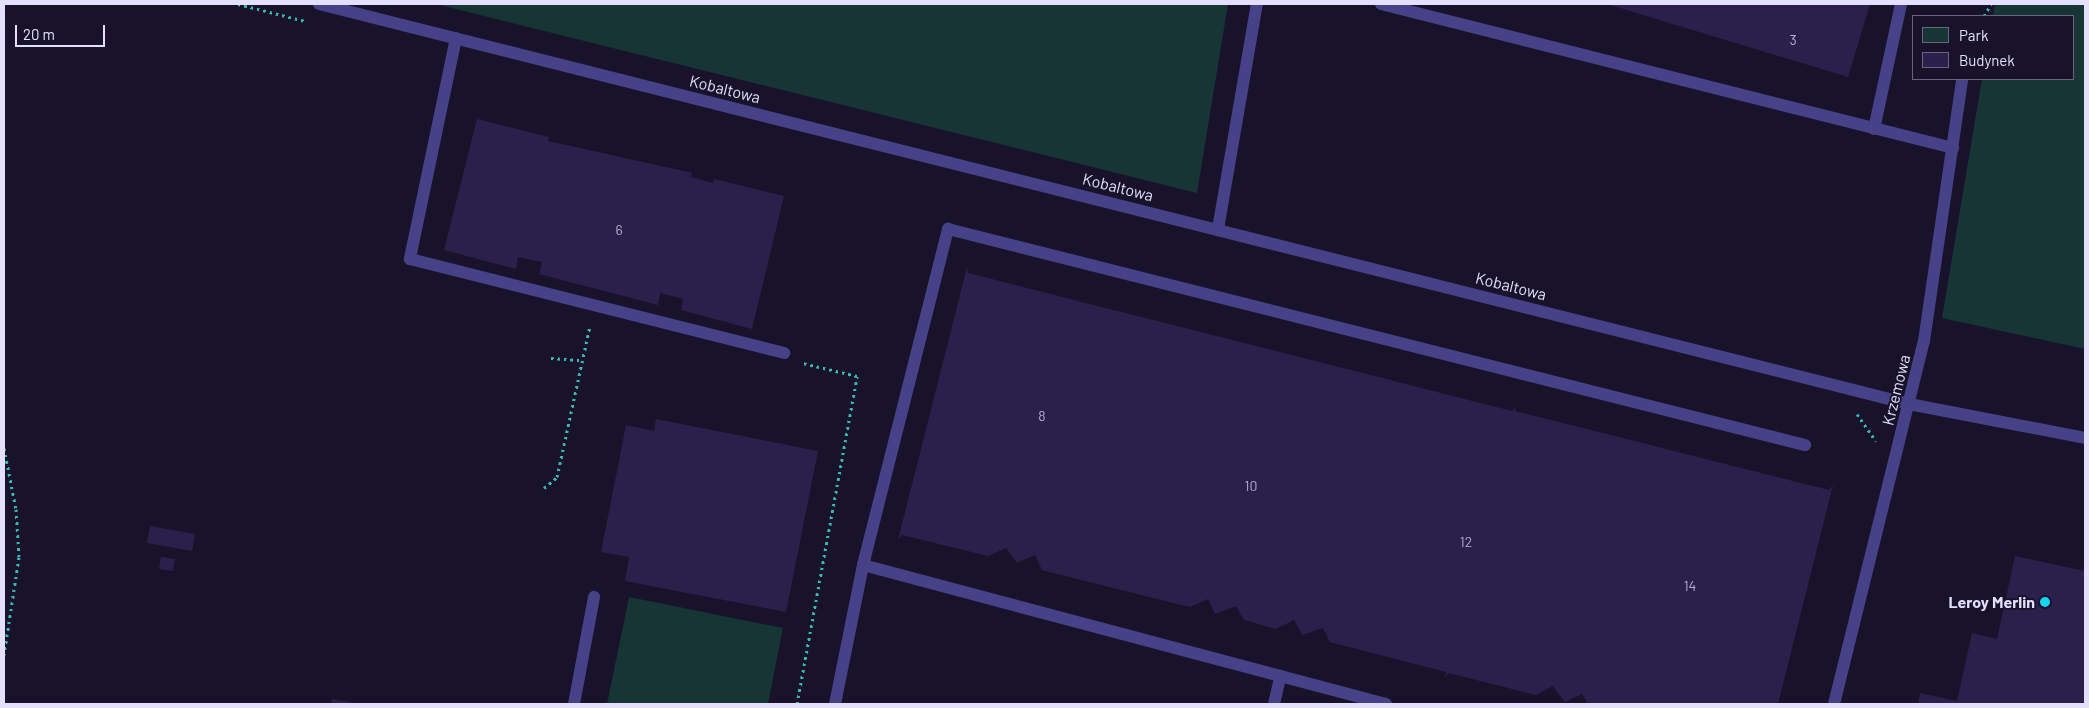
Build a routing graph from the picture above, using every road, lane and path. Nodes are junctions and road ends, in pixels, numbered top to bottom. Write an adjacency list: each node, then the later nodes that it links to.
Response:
1 (319, 4): 7 (lane, Kobaltowa)
2 (1257, 4): 11 (lane)
3 (1381, 4): 9 (lane)
4 (1901, 4): 9 (lane)
5 (1991, 4): 6 (path)
6 (1985, 15)
7 (456, 38): 11 (lane, Kobaltowa); 12 (lane)
8 (1962, 80): 10 (lane, Krzemowa)
9 (1874, 130): 10 (lane)
10 (1953, 148): 16 (lane, Krzemowa)
11 (1218, 229): 16 (lane, Kobaltowa)
12 (595, 306): 13 (lane); 15 (path)
13 (784, 353): 26 (path)
14 (551, 358): 15 (path)
15 (583, 360): 20 (path)
16 (1909, 404): 17 (lane, Kobaltowa); 30 (lane, Krzemowa)
17 (2085, 438)
18 (1805, 446): 21 (lane)
19 (4, 448): 23 (path)
20 (544, 488)
21 (863, 565): 24 (lane); 27 (lane)
22 (594, 597): 25 (lane)
23 (4, 655)
24 (1280, 676): 28 (lane); 29 (lane)
25 (574, 704)
26 (797, 704)
27 (835, 704)
28 (1274, 704)
29 (1386, 704)
30 (1834, 704)

